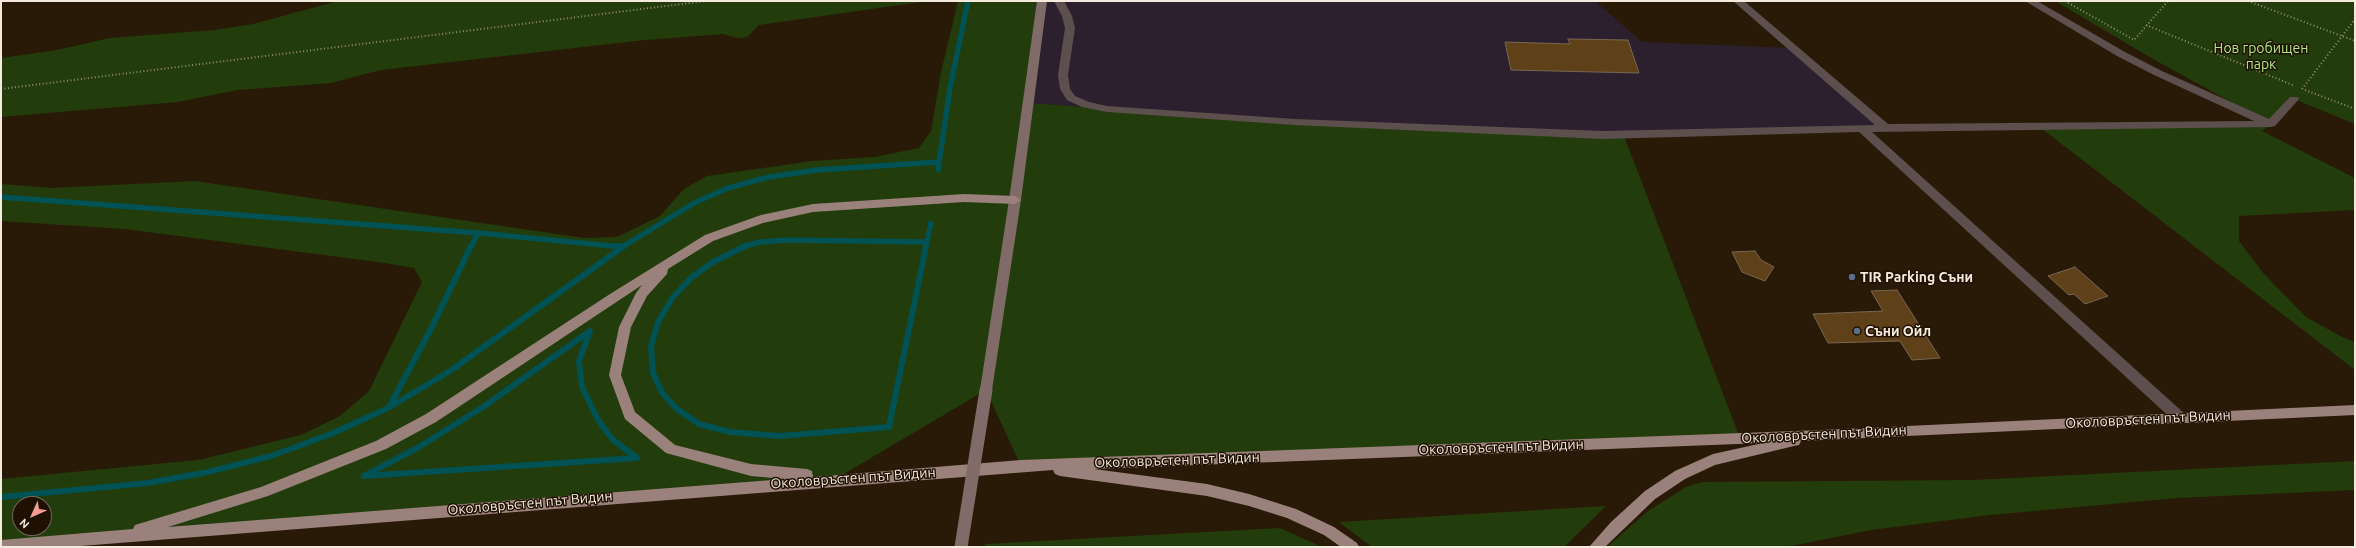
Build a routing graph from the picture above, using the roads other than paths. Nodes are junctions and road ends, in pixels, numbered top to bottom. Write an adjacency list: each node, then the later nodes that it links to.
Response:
1 (1042, 1): 9 (main road)
2 (1059, 1): 7 (street)
3 (1738, 1): 8 (street)
4 (2030, 1): 6 (street)
5 (2294, 99): 6 (street)
6 (2272, 124): 8 (street)
7 (1862, 128): 8 (street); 12 (street)
8 (1886, 128)
9 (1015, 200): 10 (main road); 18 (main road, bridge)
10 (676, 258): 15 (main road); 16 (main road)
11 (2355, 410): 12 (main road, Околовръстен път Видин)
12 (2180, 418): 13 (main road, Околовръстен път Видин)
13 (1822, 434): 14 (main road, Околовръстен път Видин); 20 (main road)
14 (1021, 466): 15 (main road, Околовръстен път Видин); 19 (main road)
15 (837, 478): 16 (main road, Околовръстен път Видин)
16 (108, 537): 17 (main road, Околовръстен път Видин)
17 (1, 546)
18 (961, 547)
19 (1352, 547)
20 (1596, 547)

